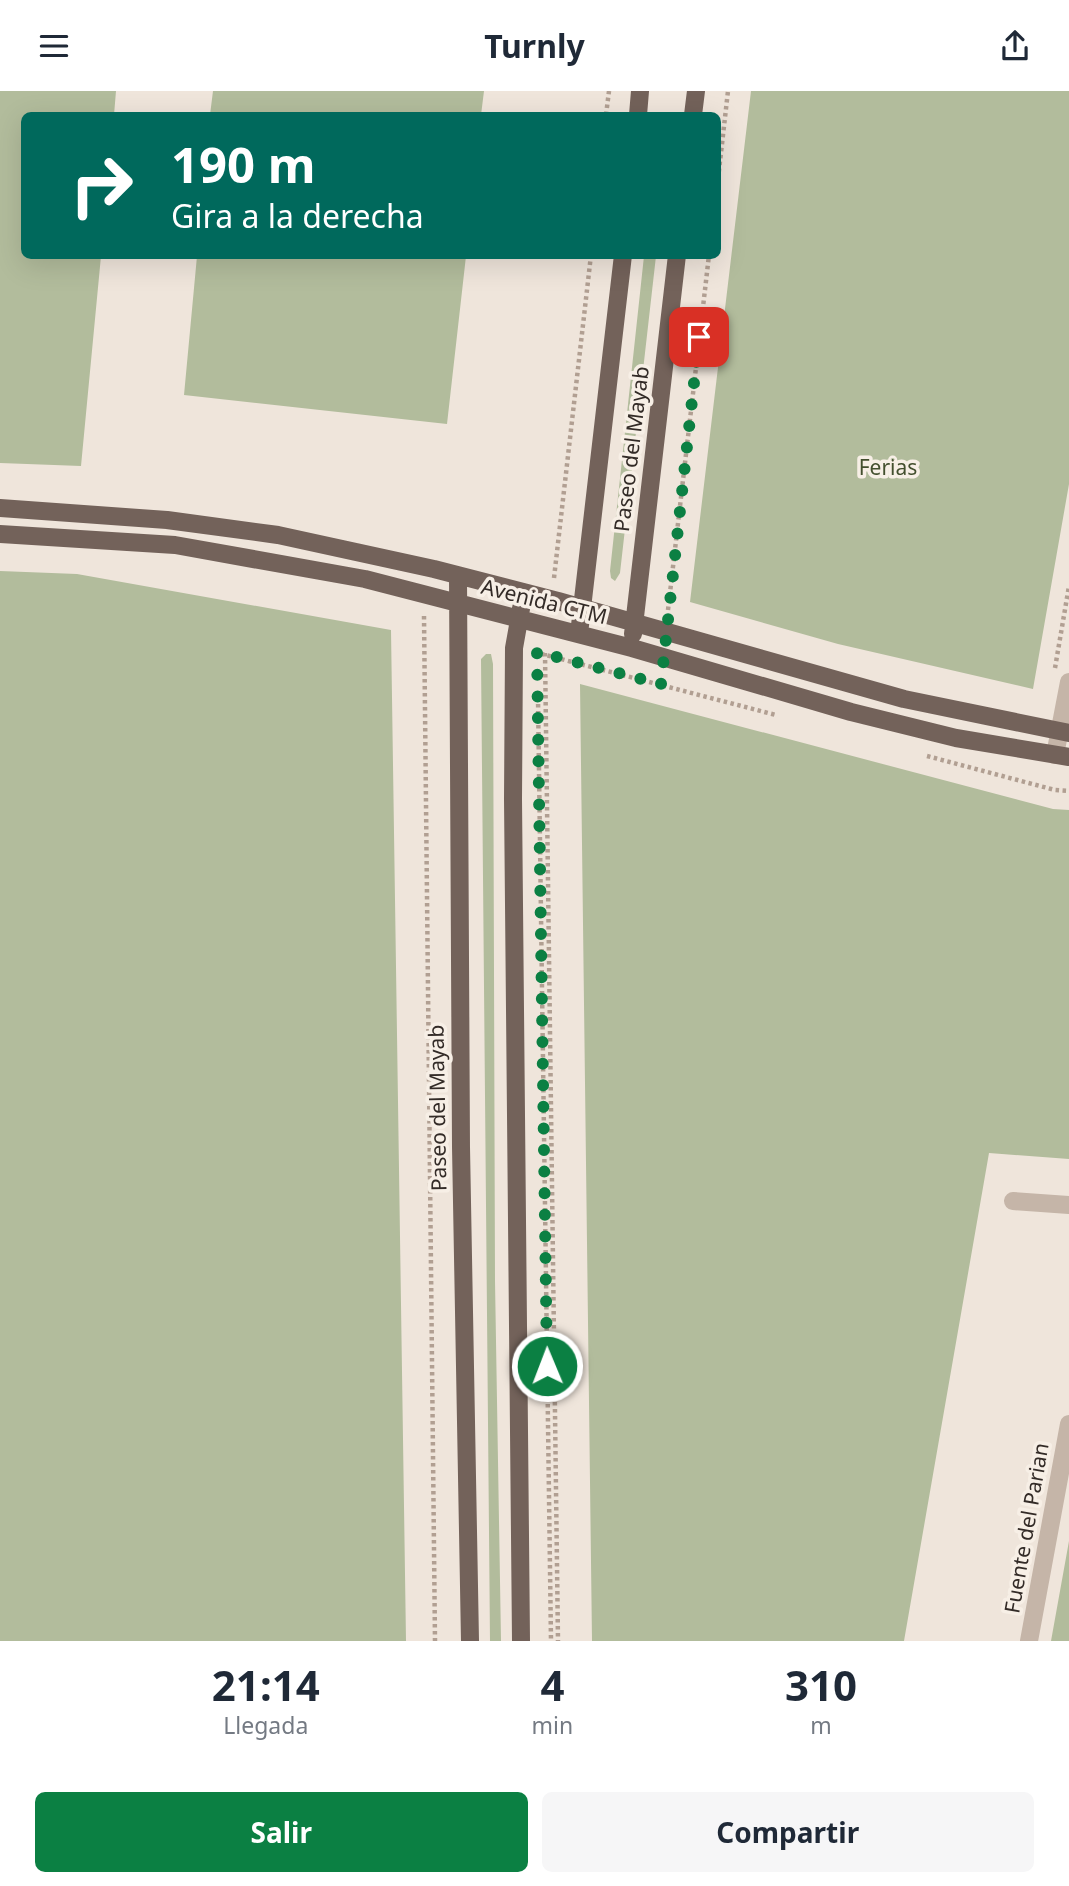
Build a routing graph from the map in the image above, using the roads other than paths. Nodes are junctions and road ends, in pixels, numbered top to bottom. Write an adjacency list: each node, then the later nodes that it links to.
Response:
1 (640, 91): 3 (main road)
2 (696, 91): 4 (main road)
3 (638, 112)
4 (693, 112)
5 (623, 259): 12 (main road, Paseo del Mayab)
6 (677, 259): 14 (main road, Paseo del Mayab)
7 (0, 508): 9 (main road, Avenida CTM)
8 (0, 534): 11 (main road, Avenida CTM)
9 (458, 575): 10 (main road, Avenida CTM); 11 (main road, Paseo del Mayab)
10 (524, 592): 12 (main road, Avenida CTM); 13 (main road)
11 (457, 603): 13 (main road, Avenida CTM); 23 (main road, Paseo del Mayab)
12 (583, 608): 14 (main road, Avenida CTM); 15 (main road, Paseo del Mayab)
13 (518, 618): 15 (main road, Avenida CTM); 24 (main road)
14 (634, 623): 16 (main road, Paseo del Mayab); 18 (main road, Avenida CTM)
15 (579, 634): 16 (main road, Avenida CTM)
16 (632, 647): 19 (main road, Avenida CTM)
17 (1061, 682): 18 (street)
18 (1065, 732): 19 (street)
19 (1062, 756)
20 (1013, 1201): 21 (street)
21 (1069, 1205)
22 (1069, 1424): 25 (street, Fuente del Parian)
23 (470, 1641)
24 (521, 1641)
25 (1029, 1641)

